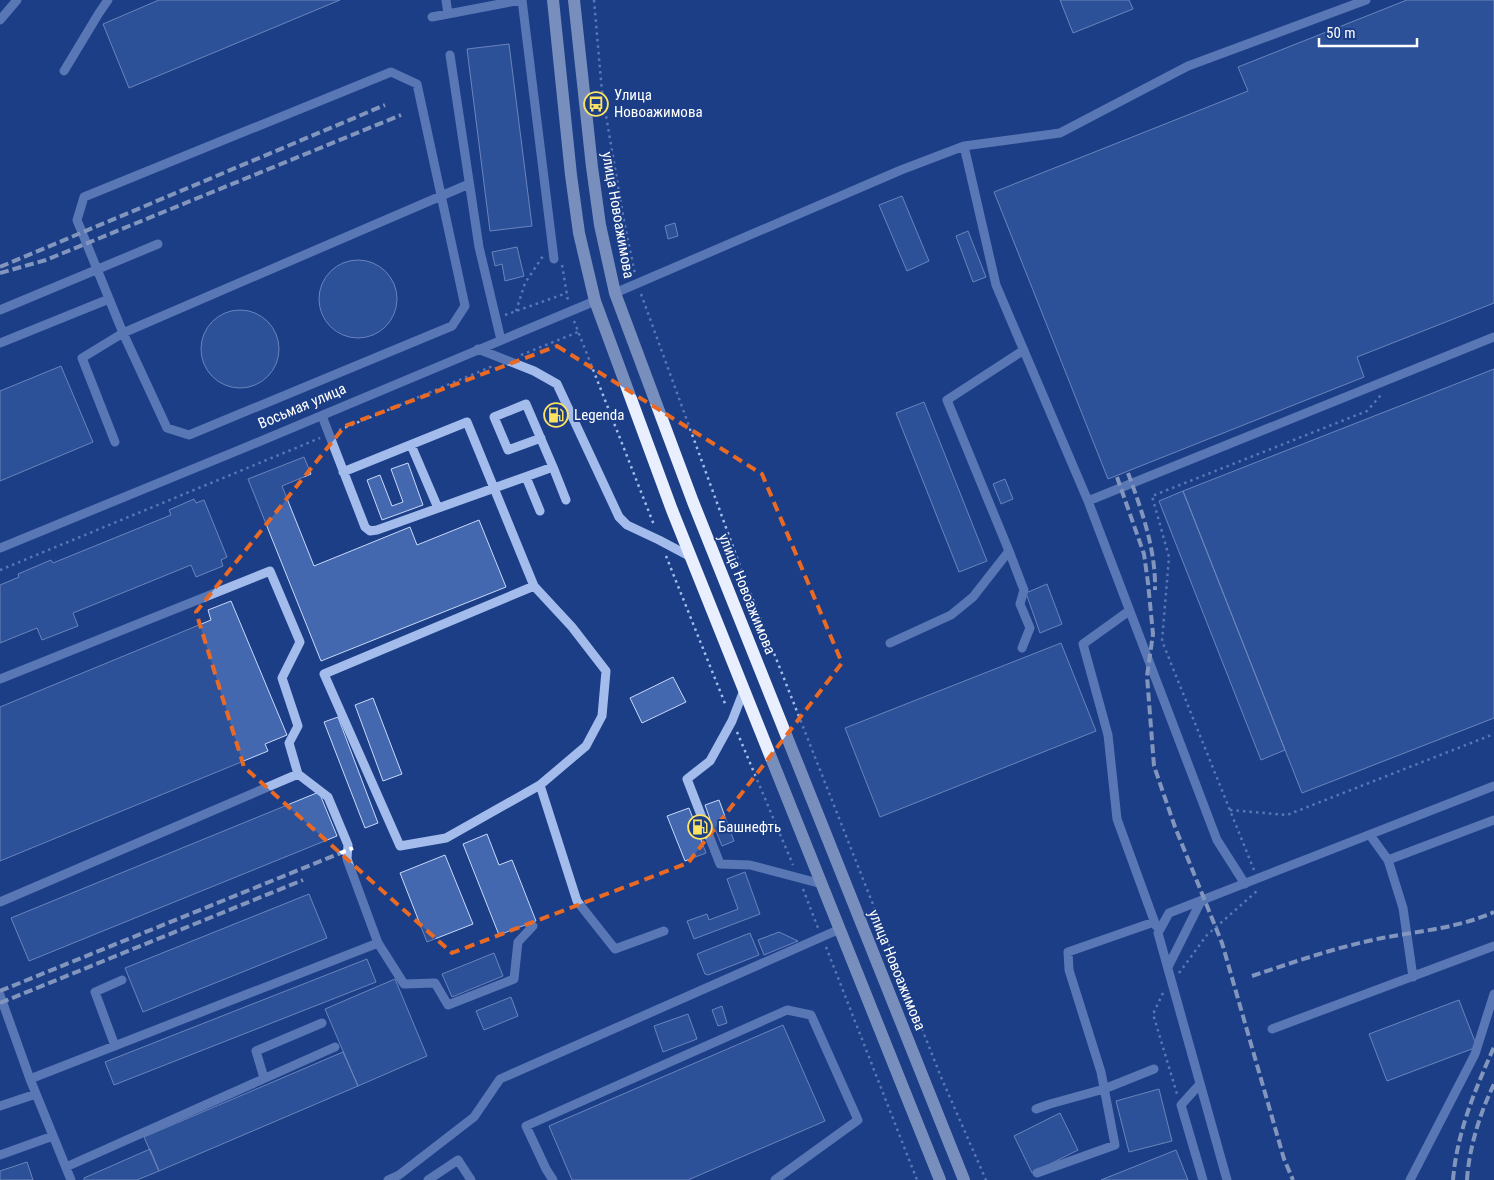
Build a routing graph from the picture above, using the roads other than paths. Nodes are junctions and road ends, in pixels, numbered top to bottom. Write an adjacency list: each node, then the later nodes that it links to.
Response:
1 (16, 0): 10 (street)
2 (108, 0): 12 (street)
3 (446, 0): 8 (street)
4 (522, 0): 8 (street); 17 (street)
5 (553, 0): 21 (main road)
6 (574, 0): 19 (main road, улица Новоажимова)
7 (1366, 0): 13 (street)
8 (448, 14): 9 (street)
9 (432, 17)
10 (0, 20)
11 (450, 55): 14 (street)
12 (64, 71)
13 (964, 146): 19 (street); 28 (street)
14 (469, 184): 15 (street); 25 (street)
15 (442, 195): 18 (street); 23 (street); 23 (street)
16 (158, 244): 18 (street)
17 (554, 259)
18 (97, 270): 20 (street); 22 (street)
19 (616, 292): 21 (main road, Восьмая улица); 95 (main road, улица Новоажимова)
20 (109, 299): 23 (street); 26 (street)
21 (595, 301): 25 (street, Восьмая улица); 43 (main road)
22 (0, 310)
23 (123, 333): 31 (street)
24 (1494, 337): 38 (street)
25 (501, 340): 27 (street, Восьмая улица)
26 (0, 343)
27 (478, 349): 29 (street, Восьмая улица); 43 (street)
28 (1024, 350): 38 (street); 42 (street)
29 (322, 416): 34 (street); 41 (street, Восьмая улица)
30 (541, 438): 30 (street); 33 (street)
31 (115, 442)
32 (411, 445): 34 (street); 36 (street); 39 (street)
33 (553, 467): 35 (street); 37 (street)
34 (344, 472): 39 (street)
35 (526, 477): 36 (street); 40 (street)
36 (494, 488): 39 (street); 44 (street)
37 (566, 500)
38 (1088, 501): 45 (street)
39 (438, 508)
40 (540, 511)
41 (0, 548)
42 (1009, 551): 46 (street); 47 (street)
43 (691, 558): 49 (main road)
44 (534, 586): 51 (street); 51 (street)
45 (1130, 611): 57 (street); 60 (street)
46 (890, 643)
47 (1022, 648)
48 (0, 679): 50 (street)
49 (744, 690): 56 (main road); 56 (street)
50 (298, 774): 59 (street); 65 (street)
51 (540, 785): 63 (street)
52 (1494, 786): 54 (street)
53 (1494, 820): 55 (street)
54 (1370, 835): 55 (street); 57 (street)
55 (1388, 860): 68 (street)
56 (822, 884): 62 (main road)
57 (1245, 884): 58 (street)
58 (1201, 901): 64 (street); 67 (street)
59 (0, 902)
60 (1154, 922): 64 (street); 80 (street)
61 (533, 926): 65 (street)
62 (840, 929): 89 (street); 94 (main road)
63 (664, 931)
64 (1158, 933): 67 (street)
65 (378, 943): 74 (street)
66 (1494, 946): 68 (street)
67 (1168, 967): 79 (street)
68 (1412, 977): 73 (street)
69 (122, 980): 74 (street)
70 (1494, 994): 98 (street)
71 (0, 995): 78 (street)
72 (322, 1023): 77 (street)
73 (1272, 1029)
74 (115, 1046): 78 (street)
75 (334, 1047): 77 (street)
76 (1154, 1069): 80 (street)
77 (264, 1078): 86 (street)
78 (30, 1079): 81 (street)
79 (1200, 1084): 96 (street); 97 (street)
80 (1104, 1089): 83 (street); 87 (street)
81 (36, 1094): 82 (street); 84 (street)
82 (0, 1106)
83 (1036, 1109)
84 (53, 1136): 85 (street); 86 (street)
85 (0, 1155)
86 (66, 1168): 88 (street)
87 (1037, 1173)
88 (71, 1180)
89 (388, 1180)
90 (428, 1180): 91 (street)
91 (471, 1180)
92 (553, 1180): 93 (street)
93 (775, 1180)
94 (940, 1180)
95 (964, 1180)
96 (1203, 1180)
97 (1226, 1180)
98 (1410, 1180)

